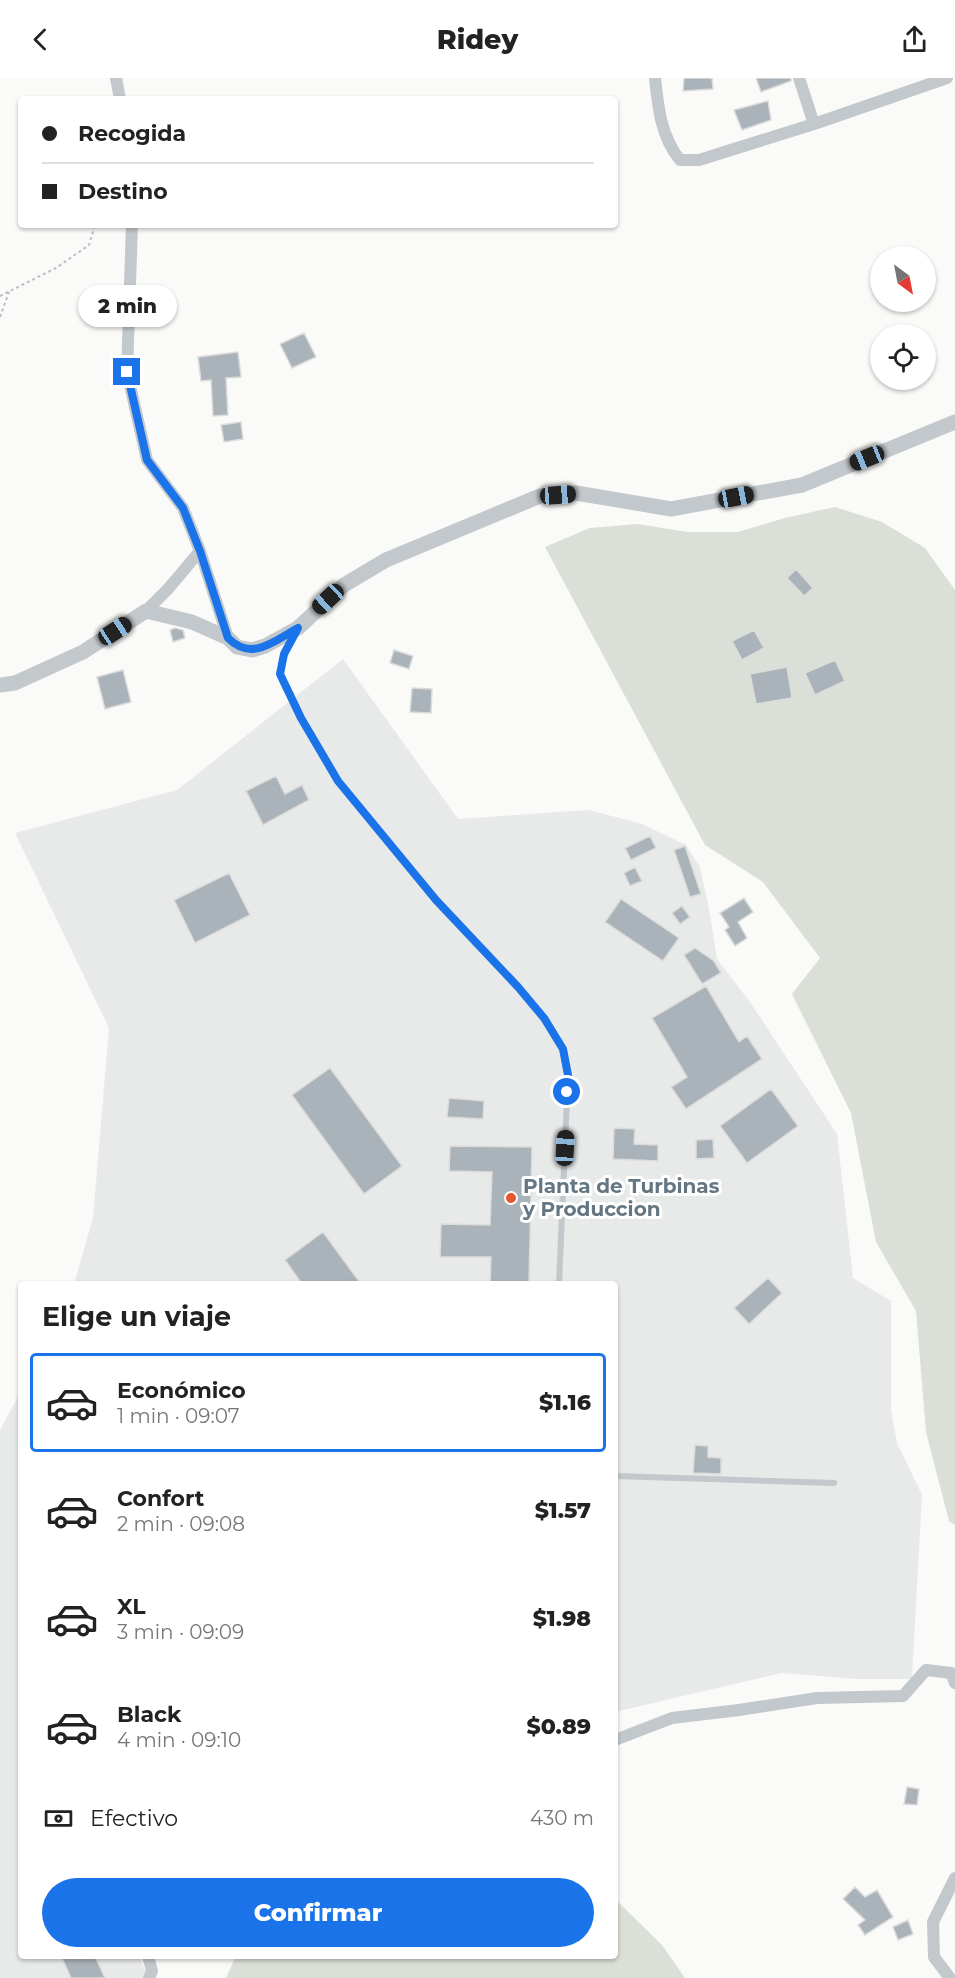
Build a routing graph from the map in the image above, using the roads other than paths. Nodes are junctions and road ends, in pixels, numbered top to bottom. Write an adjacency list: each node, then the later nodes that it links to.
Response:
1 (116, 78): 5 (street)
2 (655, 78): 6 (street)
3 (799, 78): 6 (street)
4 (947, 78): 6 (street)
5 (119, 96)
6 (814, 124)
7 (132, 228): 9 (street)
8 (955, 422): 11 (street)
9 (200, 551): 10 (street); 12 (street)
10 (146, 611): 12 (street); 13 (street)
11 (298, 628): 12 (street); 14 (lane)
12 (228, 638)
13 (0, 686)
14 (559, 1281)
15 (618, 1476): 16 (lane)
16 (834, 1484)
17 (955, 1683): 18 (street)
18 (618, 1739)
19 (955, 1878): 22 (street)
20 (149, 1959): 21 (street)
21 (149, 1978)
22 (950, 1978)

